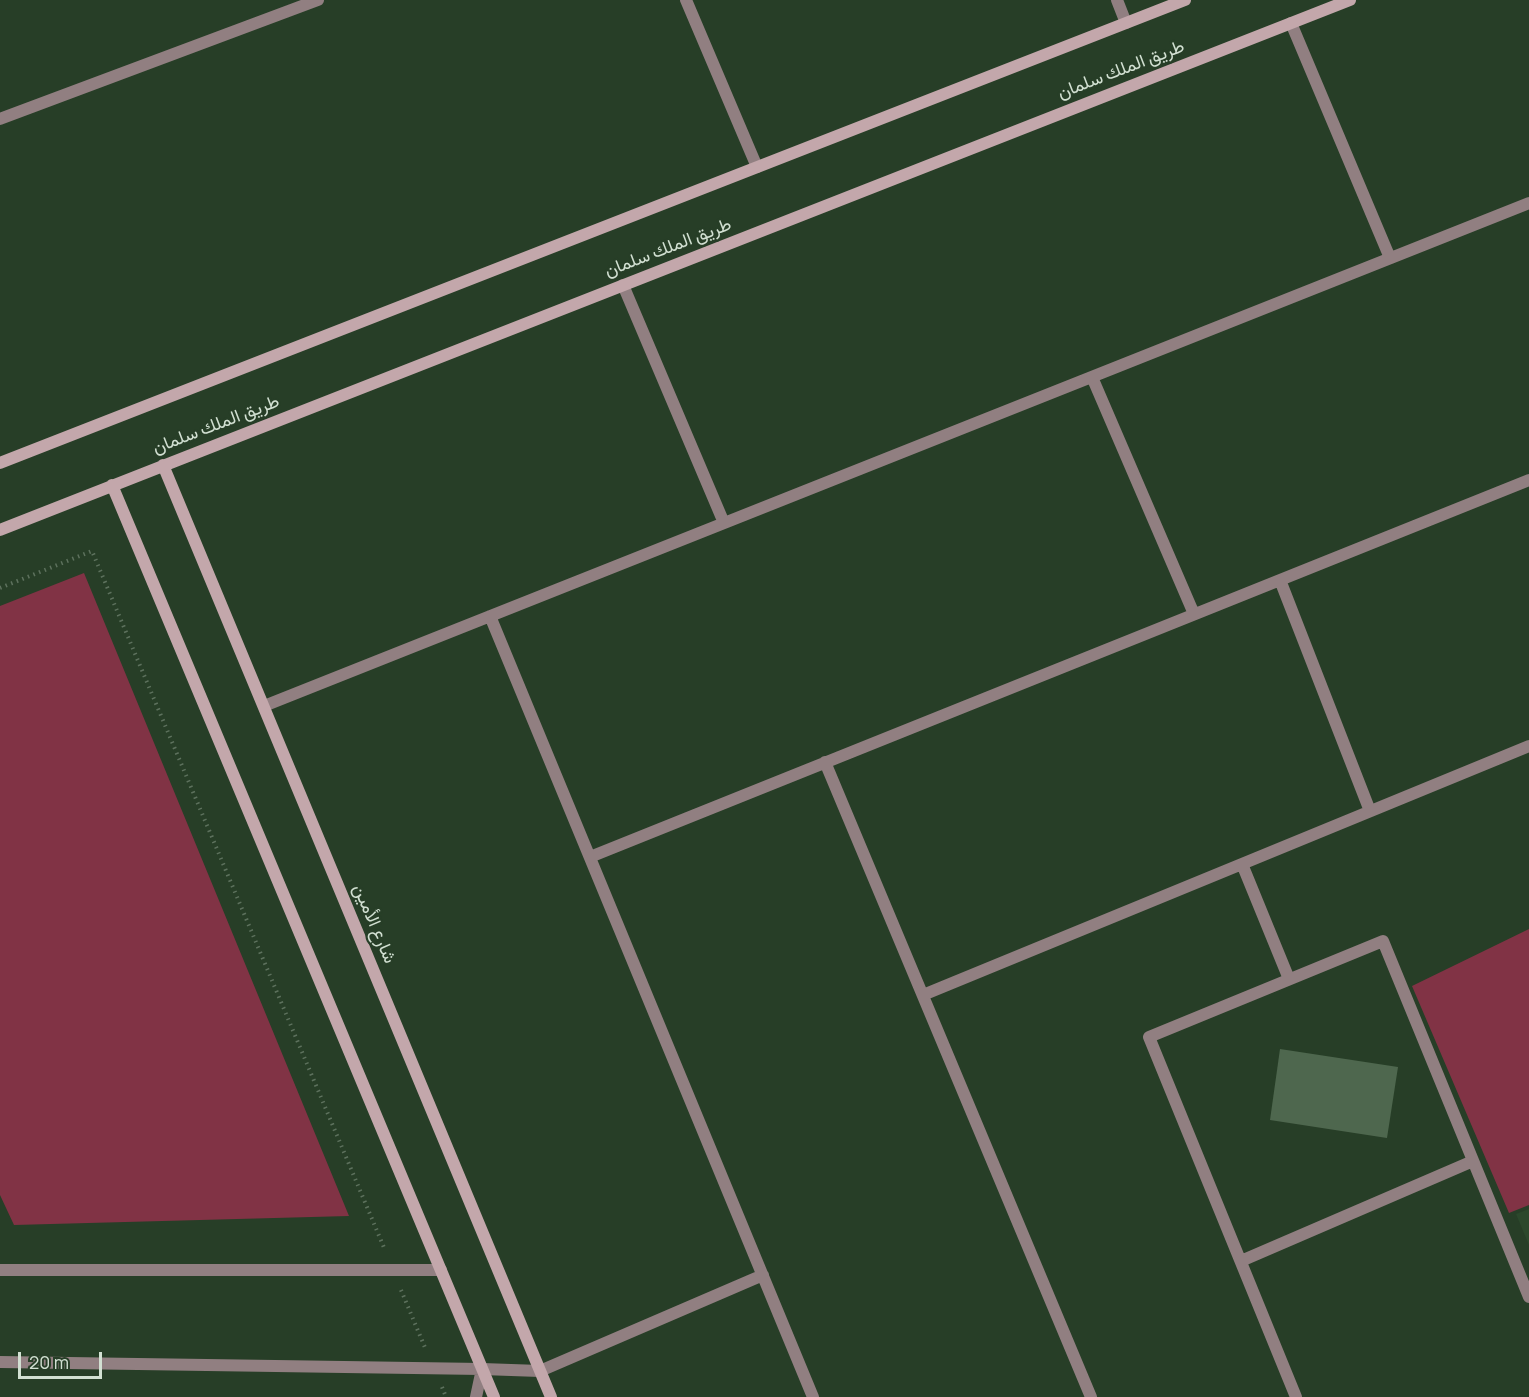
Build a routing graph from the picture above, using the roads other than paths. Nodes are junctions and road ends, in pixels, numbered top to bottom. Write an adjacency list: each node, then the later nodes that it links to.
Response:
1 (318, 0): 8 (street)
2 (686, 0): 9 (street)
3 (1117, 0): 6 (street)
4 (1185, 0): 6 (main road)
5 (1350, 0): 7 (main road, طريق الملك سلمان)
6 (1126, 23): 9 (main road)
7 (1291, 23): 11 (street); 12 (main road, طريق الملك سلمان)
8 (0, 118)
9 (757, 167): 14 (main road)
10 (1529, 203): 11 (street)
11 (1390, 258): 13 (street)
12 (623, 285): 15 (main road, طريق الملك سلمان); 18 (street)
13 (1092, 377): 18 (street); 21 (street)
14 (0, 464)
15 (163, 465): 17 (main road, طريق الملك سلمان); 23 (main road, شارع الأمين)
16 (1529, 480): 20 (street)
17 (112, 485): 19 (main road, طريق الملك سلمان); 34 (main road)
18 (724, 523): 22 (street)
19 (0, 530)
20 (1280, 580): 21 (street); 26 (street)
21 (1194, 614): 25 (street)
22 (490, 616): 23 (street); 27 (street)
23 (264, 706): 39 (main road, شارع الأمين)
24 (1529, 746): 26 (street)
25 (825, 762): 27 (street); 30 (street)
26 (1370, 811): 28 (street)
27 (590, 857): 35 (street)
28 (1242, 864): 29 (street); 30 (street)
29 (1289, 979): 31 (street); 32 (street)
30 (923, 995): 44 (street)
31 (1473, 1161): 32 (street); 36 (street)
32 (1241, 1261): 45 (street)
33 (0, 1270): 34 (street)
34 (441, 1270): 38 (main road)
35 (763, 1275): 39 (street); 43 (street)
36 (1529, 1297)
37 (0, 1362): 38 (street)
38 (482, 1369): 39 (street); 40 (street); 41 (main road)
39 (540, 1371): 42 (main road, شارع الأمين)
40 (476, 1397)
41 (494, 1397)
42 (551, 1397)
43 (813, 1397)
44 (1091, 1397)
45 (1296, 1397)

